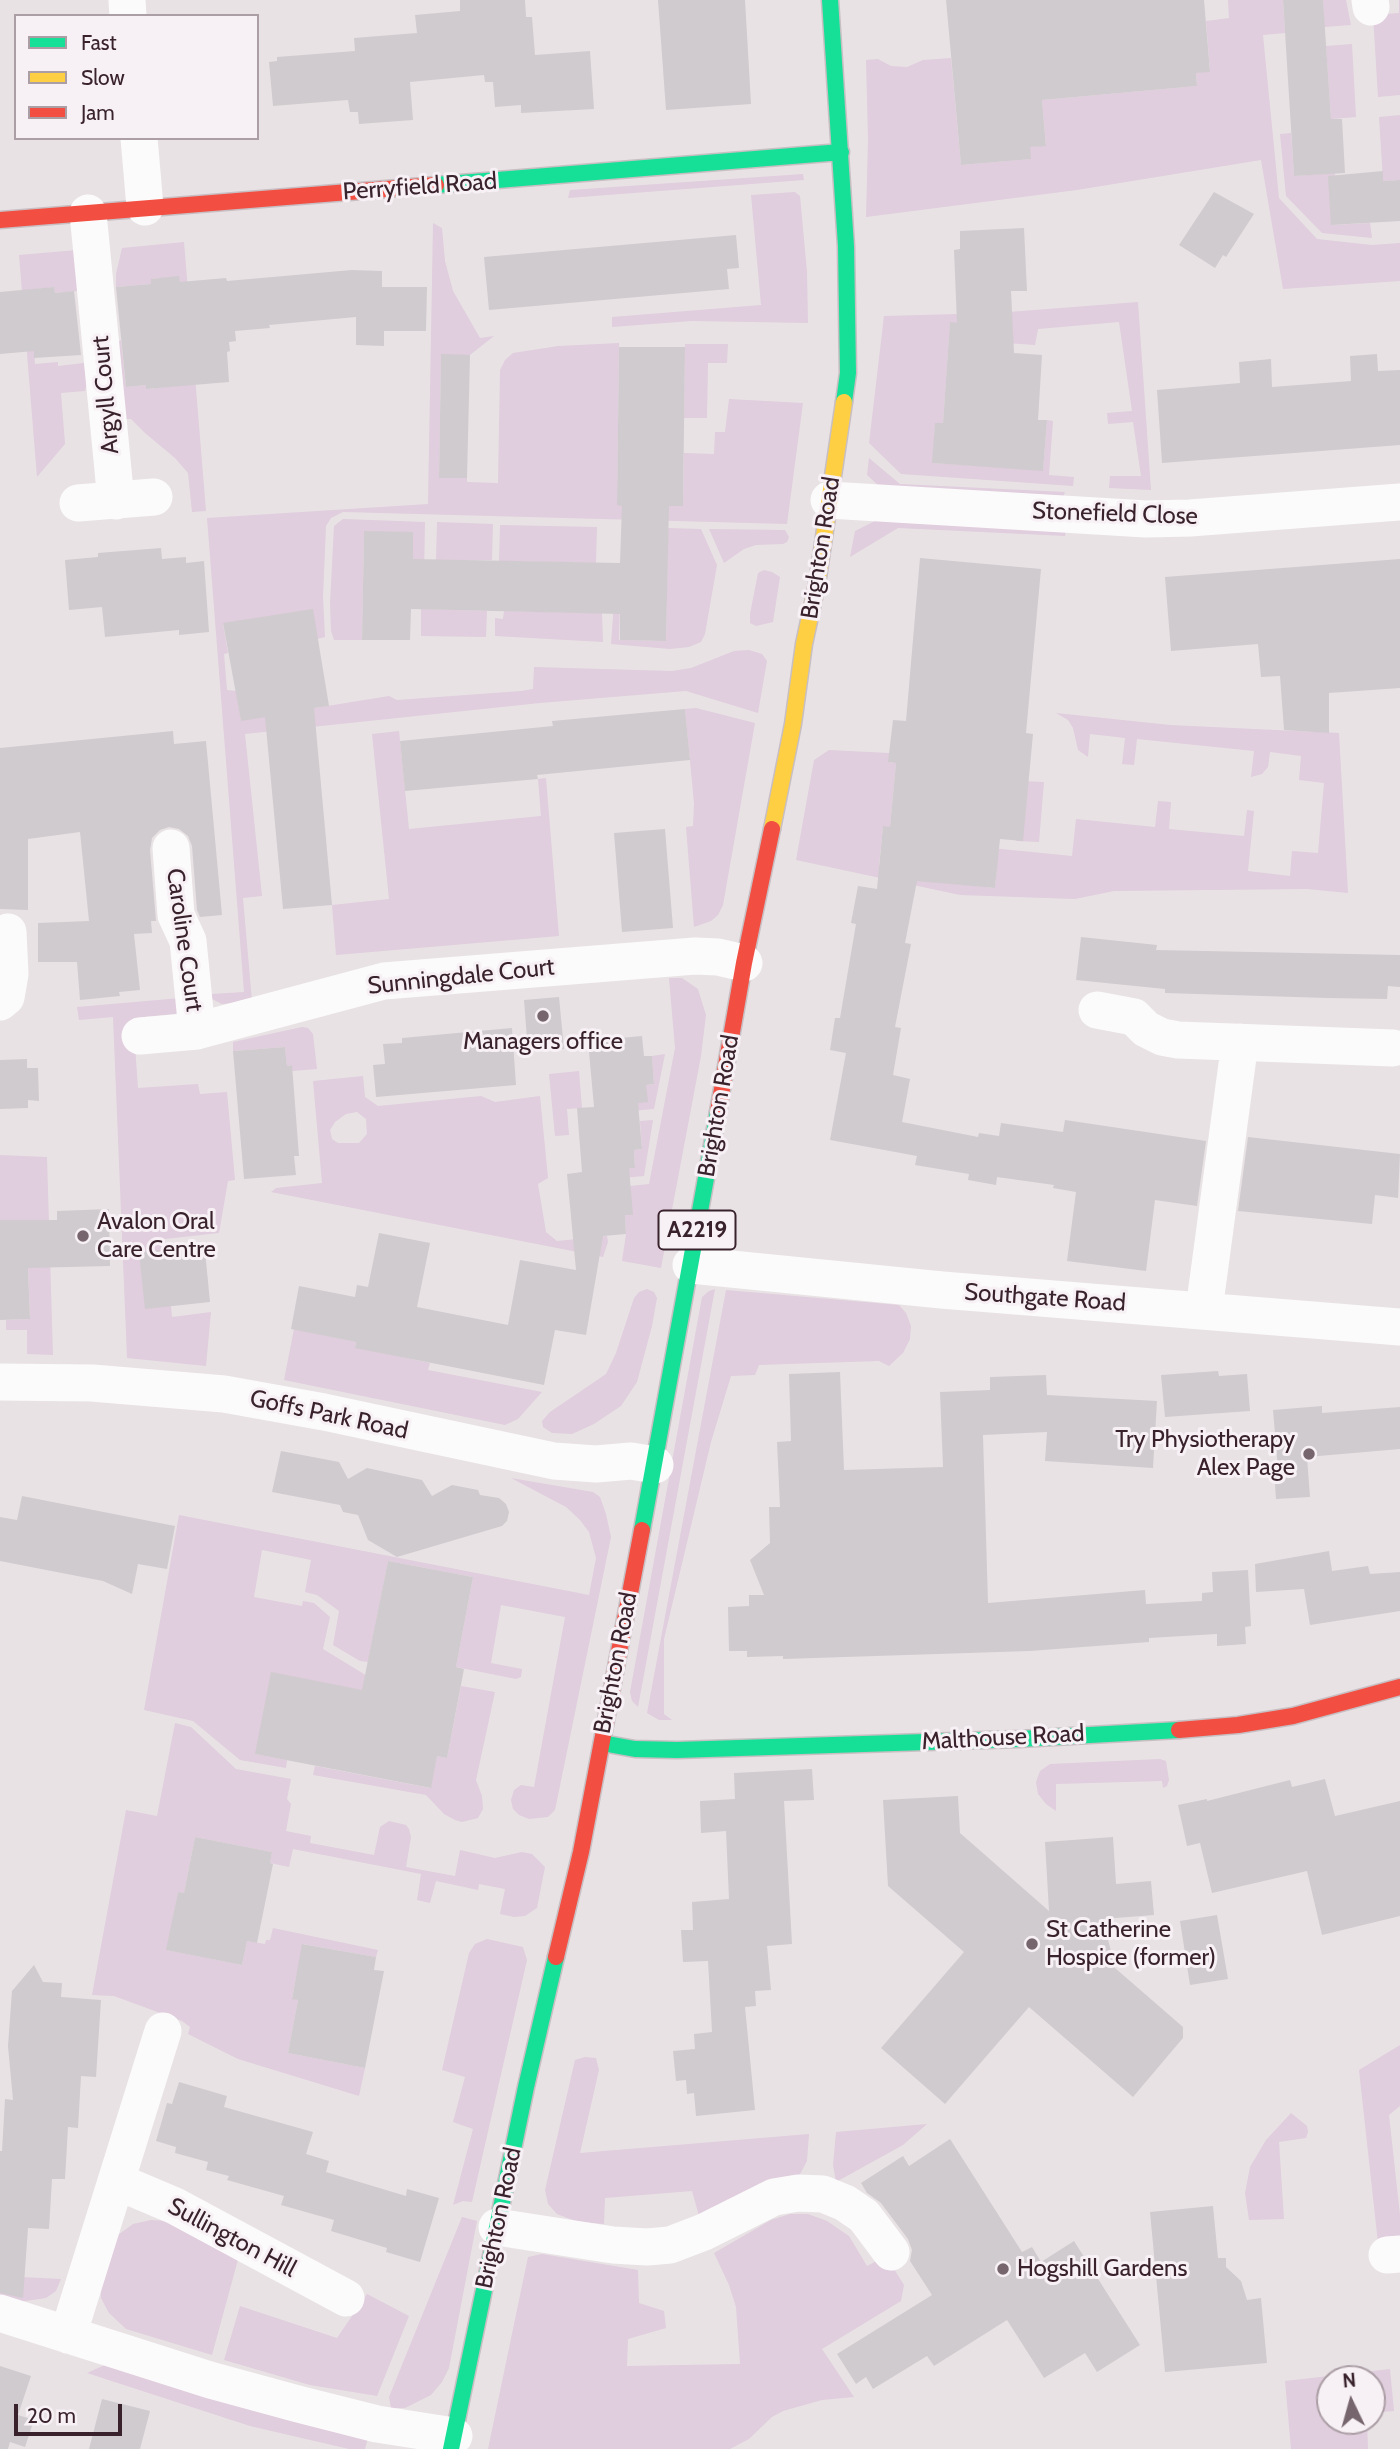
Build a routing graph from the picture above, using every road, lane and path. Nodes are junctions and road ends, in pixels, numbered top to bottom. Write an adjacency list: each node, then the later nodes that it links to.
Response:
1 (830, 0): 3 (main road, Brighton Road / A2219)
2 (139, 140): 4 (street)
3 (841, 152): 4 (main road, Perryfield Road); 8 (main road, Brighton Road / A2219)
4 (145, 207): 5 (main road, Perryfield Road)
5 (88, 212): 6 (main road, Perryfield Road); 9 (street, Argyll Court)
6 (0, 220)
7 (154, 497): 9 (street)
8 (829, 500): 10 (street, Stonefield Close); 14 (main road, Brighton Road / A2219)
9 (116, 501): 11 (street)
10 (1400, 502)
11 (78, 503)
12 (170, 848): 17 (street, Caroline Court)
13 (8, 932): 15 (street)
14 (744, 963): 17 (street, Sunningdale Court); 21 (main road, Brighton Road / A2219)
15 (0, 1002)
16 (1097, 1010): 19 (street)
17 (197, 1031): 18 (street, Sunningdale Court)
18 (140, 1036)
19 (1240, 1042): 20 (street); 22 (street)
20 (1393, 1048)
21 (691, 1265): 22 (street, Southgate Road); 25 (main road, Brighton Road / A2219)
22 (1204, 1310): 23 (street, Southgate Road)
23 (1400, 1327)
24 (0, 1382): 25 (street, Goffs Park Road)
25 (655, 1465): 27 (main road, Brighton Road / A2219)
26 (1400, 1687): 27 (main road, Malthouse Road)
27 (602, 1743): 30 (main road, Brighton Road / A2219)
28 (163, 2031): 29 (street)
29 (116, 2181): 32 (street, Sullington Hill); 34 (street)
30 (497, 2227): 31 (street); 35 (main road, Brighton Road / A2219)
31 (891, 2252)
32 (346, 2298)
33 (0, 2313): 34 (street)
34 (68, 2334): 35 (street)
35 (452, 2443)

